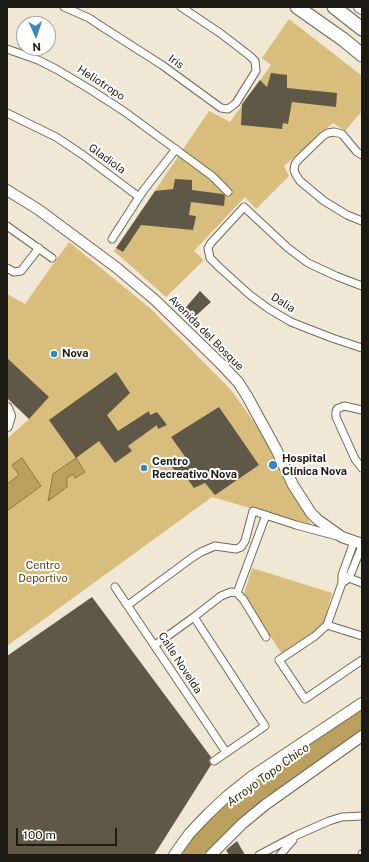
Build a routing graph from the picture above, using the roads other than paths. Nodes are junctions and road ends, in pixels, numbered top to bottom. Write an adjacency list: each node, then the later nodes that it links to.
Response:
1 (64, 7): 2 (street, Iris)
2 (181, 7)
3 (297, 7): 9 (highway)
4 (334, 7): 7 (highway)
5 (359, 7): 6 (street)
6 (362, 9)
7 (362, 29)
8 (7, 49): 11 (street, Heliotropo)
9 (362, 56)
10 (7, 113): 15 (street, Gladiola)
11 (176, 149): 14 (street, Heliotropo); 15 (street)
12 (362, 155): 16 (street)
13 (7, 190): 27 (street, Avenida del Bosque)
14 (228, 192)
15 (139, 197): 18 (street)
16 (362, 221)
17 (7, 226): 19 (street)
18 (112, 239)
19 (39, 248): 20 (street); 21 (street)
20 (52, 258)
21 (7, 268)
22 (362, 286): 23 (street, Dalia)
23 (362, 348)
24 (362, 410): 25 (street)
25 (362, 468)
26 (266, 515): 27 (street); 32 (street); 33 (street)
27 (342, 537): 28 (street, Avenida del Bosque)
28 (359, 544): 29 (street)
29 (345, 577): 30 (street); 35 (street)
30 (362, 583)
31 (115, 588): 33 (street, Calle Novelda)
32 (237, 593): 34 (street); 37 (street)
33 (128, 605): 38 (street, Calle Novelda)
34 (194, 617): 38 (street); 42 (street)
35 (327, 625): 36 (street); 39 (street)
36 (362, 636)
37 (266, 637)
38 (155, 645): 42 (street, Calle Novelda)
39 (362, 660)
40 (362, 703): 46 (street)
41 (362, 736): 47 (street)
42 (226, 752): 43 (street)
43 (214, 761)
44 (362, 816): 45 (street)
45 (295, 836): 48 (street); 49 (street)
46 (174, 855)
47 (211, 855)
48 (259, 855)
49 (280, 855)

